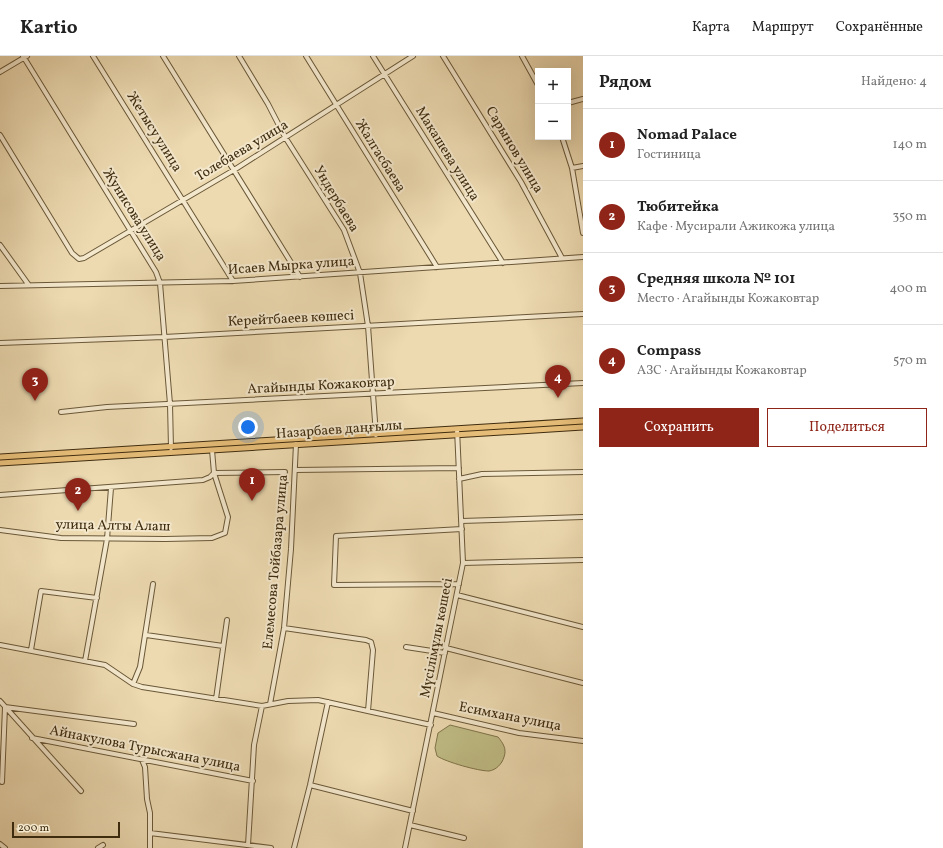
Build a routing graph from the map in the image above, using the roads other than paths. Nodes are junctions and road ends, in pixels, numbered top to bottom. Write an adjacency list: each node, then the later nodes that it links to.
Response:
1 (93, 56): 22 (street, Жетысу улица)
2 (163, 56): 21 (street)
3 (240, 56): 17 (street, Ундербаева)
4 (306, 56): 15 (street, Жалгасбаева)
5 (373, 56): 11 (street, Макашева улица)
6 (413, 56): 11 (street, Толебаева улица)
7 (442, 56): 27 (street, Сарынов улица)
8 (522, 56): 12 (street)
9 (24, 57): 10 (street); 23 (street, Жунисова улица)
10 (0, 72)
11 (384, 75): 15 (street, Толебаева улица); 28 (street, Макашева улица)
12 (535, 80)
13 (583, 99): 14 (street)
14 (571, 102)
15 (336, 106): 17 (street, Толебаева улица); 29 (street, Жалгасбаева)
16 (0, 135): 23 (street, Толебаева улица)
17 (285, 137): 21 (street, Толебаева улица); 30 (street, Ундербаева)
18 (563, 140): 20 (street)
19 (583, 166): 20 (street)
20 (572, 168): 24 (street)
21 (234, 170): 22 (street, Толебаева улица); 31 (street)
22 (183, 199): 23 (street, Толебаева улица); 32 (street, Жетысу улица)
23 (131, 232): 33 (street, Жунисова улица)
24 (583, 233)
25 (0, 245): 34 (street)
26 (583, 257): 27 (street, Исаев Мырка улица)
27 (562, 258): 28 (street, Исаев Мырка улица)
28 (503, 262): 29 (street, Исаев Мырка улица)
29 (437, 267): 30 (street, Исаев Мырка улица)
30 (360, 272): 31 (street, Исаев Мырка улица); 37 (street, Ундербаева)
31 (300, 277): 32 (street, Исаев Мырка улица)
32 (233, 281): 33 (street, Исаев Мырка улица)
33 (160, 283): 34 (street, Исаев Мырка улица); 38 (street, Жунисова улица)
34 (28, 284): 35 (street, Исаев Мырка улица)
35 (0, 286)
36 (583, 314): 37 (street, Керейтбаеев көшесі)
37 (368, 326): 38 (street, Керейтбаеев көшесі); 41 (street, Ундербаева)
38 (164, 337): 39 (street, Керейтбаеев көшесі); 42 (street, Жунисова улица)
39 (0, 343)
40 (583, 383): 41 (street, Агайынды Кожаковтар)
41 (373, 394): 42 (street, Агайынды Кожаковтар); 47 (street, Ундербаева)
42 (170, 404): 43 (street, Агайынды Кожаковтар); 49 (street, Жунисова улица)
43 (61, 412)
44 (583, 422): 46 (main road, Назарбаев даңғылы)
45 (583, 427): 46 (main road, Назарбаев даңғылы)
46 (457, 432): 47 (main road, Назарбаев даңғылы); 53 (street, Мүсілімұлы көшесі)
47 (376, 437): 48 (main road, Назарбаев даңғылы); 49 (main road, Назарбаев даңғылы)
48 (296, 444): 50 (main road, Назарбаев даңғылы); 54 (street, Елемесова Тойбазара улица)
49 (171, 450): 50 (main road, Назарбаев даңғылы); 51 (main road, Назарбаев даңғылы); 52 (main road, Назарбаев даңғылы)
50 (212, 450): 57 (street)
51 (0, 457)
52 (0, 463)
53 (459, 468): 54 (street); 58 (street, Мүсілімұлы көшесі)
54 (295, 470): 74 (street, Елемесова Тойбазара улица)
55 (285, 472): 57 (street)
56 (583, 472): 58 (street)
57 (214, 473): 59 (street); 65 (street, улица Алты Алаш)
58 (459, 479): 62 (street, Мүсілімұлы көшесі)
59 (111, 488): 60 (street); 65 (street)
60 (0, 495)
61 (583, 517): 62 (street)
62 (461, 521): 63 (street, Мүсілімұлы көшесі)
63 (462, 529): 67 (street, Мүсілімұлы көшесі); 69 (street)
64 (0, 530): 65 (street, улица Алты Алаш)
65 (107, 539): 71 (street)
66 (583, 560): 67 (street)
67 (463, 563): 69 (street, Мүсілімұлы көшесі)
68 (153, 584): 75 (street)
69 (459, 584): 70 (street, Мүсілімұлы көшесі)
70 (457, 595): 73 (street); 80 (street, Мүсілімұлы көшесі)
71 (97, 598): 79 (street); 81 (street)
72 (227, 620): 77 (street)
73 (583, 627)
74 (284, 628): 87 (street, Елемесова Тойбазара улица); 90 (street)
75 (146, 635): 77 (street); 83 (street)
76 (0, 645): 79 (street)
77 (223, 646): 84 (street)
78 (406, 647): 80 (street)
79 (31, 650): 81 (street)
80 (446, 651): 82 (street); 91 (street, Мүсілімұлы көшесі)
81 (85, 661): 83 (street)
82 (583, 683)
83 (133, 684): 84 (street)
84 (216, 699): 88 (street)
85 (0, 701): 89 (street)
86 (328, 702): 87 (street); 90 (street); 99 (street)
87 (270, 704): 88 (street)
88 (262, 706): 97 (street)
89 (6, 707): 92 (street); 94 (street); 98 (street)
90 (368, 711): 93 (street)
91 (433, 713): 93 (street, Мүсілімұлы көшесі); 95 (street, Есимхана улица)
92 (134, 724)
93 (431, 726): 101 (street, Мүсілімұлы көшесі)
94 (32, 738): 96 (street, Айнакулова Турысжана улица); 100 (street)
95 (583, 741)
96 (142, 760): 97 (street, Айнакулова Турысжана улица); 103 (street)
97 (253, 781): 107 (street)
98 (2, 782)
99 (310, 785): 101 (street); 112 (street)
100 (81, 791)
101 (413, 812): 102 (street, Мүсілімұлы көшесі)
102 (410, 825): 104 (street); 113 (street, Мүсілімұлы көшесі)
103 (150, 833): 107 (street); 110 (street)
104 (464, 838)
105 (0, 844): 108 (street)
106 (103, 845): 109 (street)
107 (248, 845): 111 (street)
108 (5, 848)
109 (98, 848)
110 (150, 848)
111 (271, 848)
112 (294, 848)
113 (405, 848)

